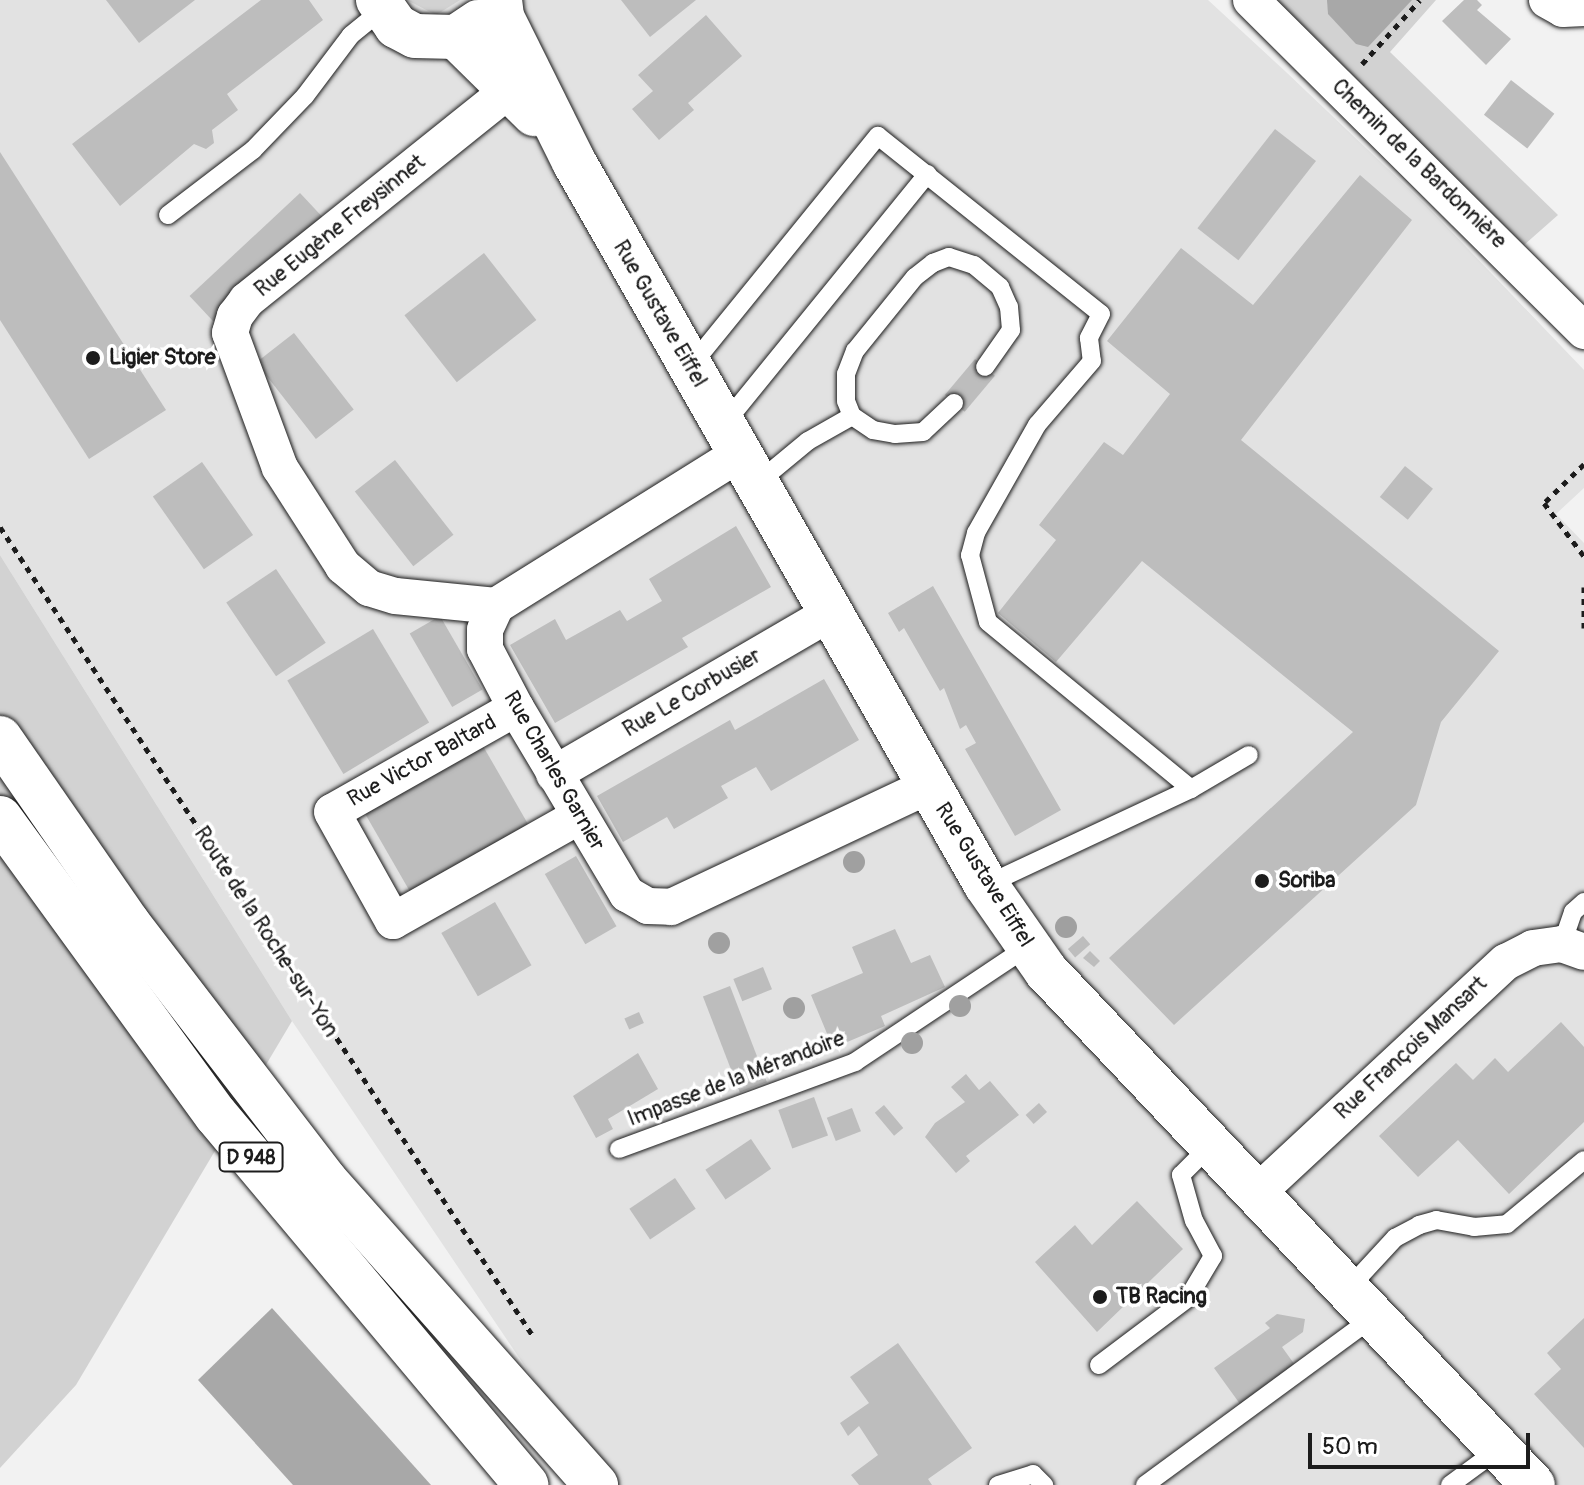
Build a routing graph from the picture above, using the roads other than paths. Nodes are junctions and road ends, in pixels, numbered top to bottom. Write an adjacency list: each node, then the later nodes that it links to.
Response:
1 (494, 0): 7 (main road)
2 (500, 0): 8 (main road, Rue Gustave Eiffel)
3 (1251, 0): 11 (street, Chemin de la Bardonnière)
4 (1547, 0): 6 (street)
5 (380, 5): 7 (main road); 10 (lane)
6 (1584, 8)
7 (456, 37): 8 (main road, Rue Gustave Eiffel)
8 (521, 81): 12 (main road, Rue Gustave Eiffel); 17 (street, Rue Eugène Freysinnet)
9 (927, 174): 12 (lane); 16 (lane); 24 (lane)
10 (168, 215)
11 (1584, 331)
12 (690, 367): 16 (main road, Rue Gustave Eiffel)
13 (985, 367): 15 (lane)
14 (954, 403): 15 (lane)
15 (852, 416): 16 (lane)
16 (739, 454): 17 (street); 18 (main road, Rue Gustave Eiffel)
17 (496, 606): 19 (street, Rue Charles Garnier)
18 (829, 614): 22 (street, Rue Le Corbusier); 23 (main road, Rue Gustave Eiffel)
19 (516, 708): 22 (street, Rue Charles Garnier); 25 (street, Rue Victor Baltard)
20 (0, 738): 39 (main road, D 948)
21 (1249, 755): 24 (lane)
22 (554, 774): 25 (street, Rue Charles Garnier)
23 (928, 786): 25 (street, Rue Charles Garnier); 27 (main road, Rue Gustave Eiffel)
24 (1191, 789): 27 (lane)
25 (579, 816)
26 (0, 818): 38 (main road, D 948)
27 (986, 885): 29 (main road, Rue Gustave Eiffel)
28 (1584, 902): 30 (lane)
29 (1029, 946): 31 (main road, Rue Gustave Eiffel); 32 (lane, Impasse de la Mérandoire)
30 (1573, 948): 34 (street, Rue François Mansart)
31 (1211, 1145): 34 (main road, Rue Gustave Eiffel); 36 (lane)
32 (619, 1149)
33 (1584, 1160): 35 (lane)
34 (1257, 1193): 35 (main road, Rue Gustave Eiffel)
35 (1361, 1304): 37 (main road, Rue Gustave Eiffel); 42 (lane)
36 (1099, 1365)
37 (1499, 1449): 43 (lane); 44 (main road, Rue Gustave Eiffel)
38 (527, 1485)
39 (596, 1485)
40 (998, 1485): 41 (lane)
41 (1044, 1485)
42 (1145, 1485)
43 (1450, 1485)
44 (1533, 1485)

